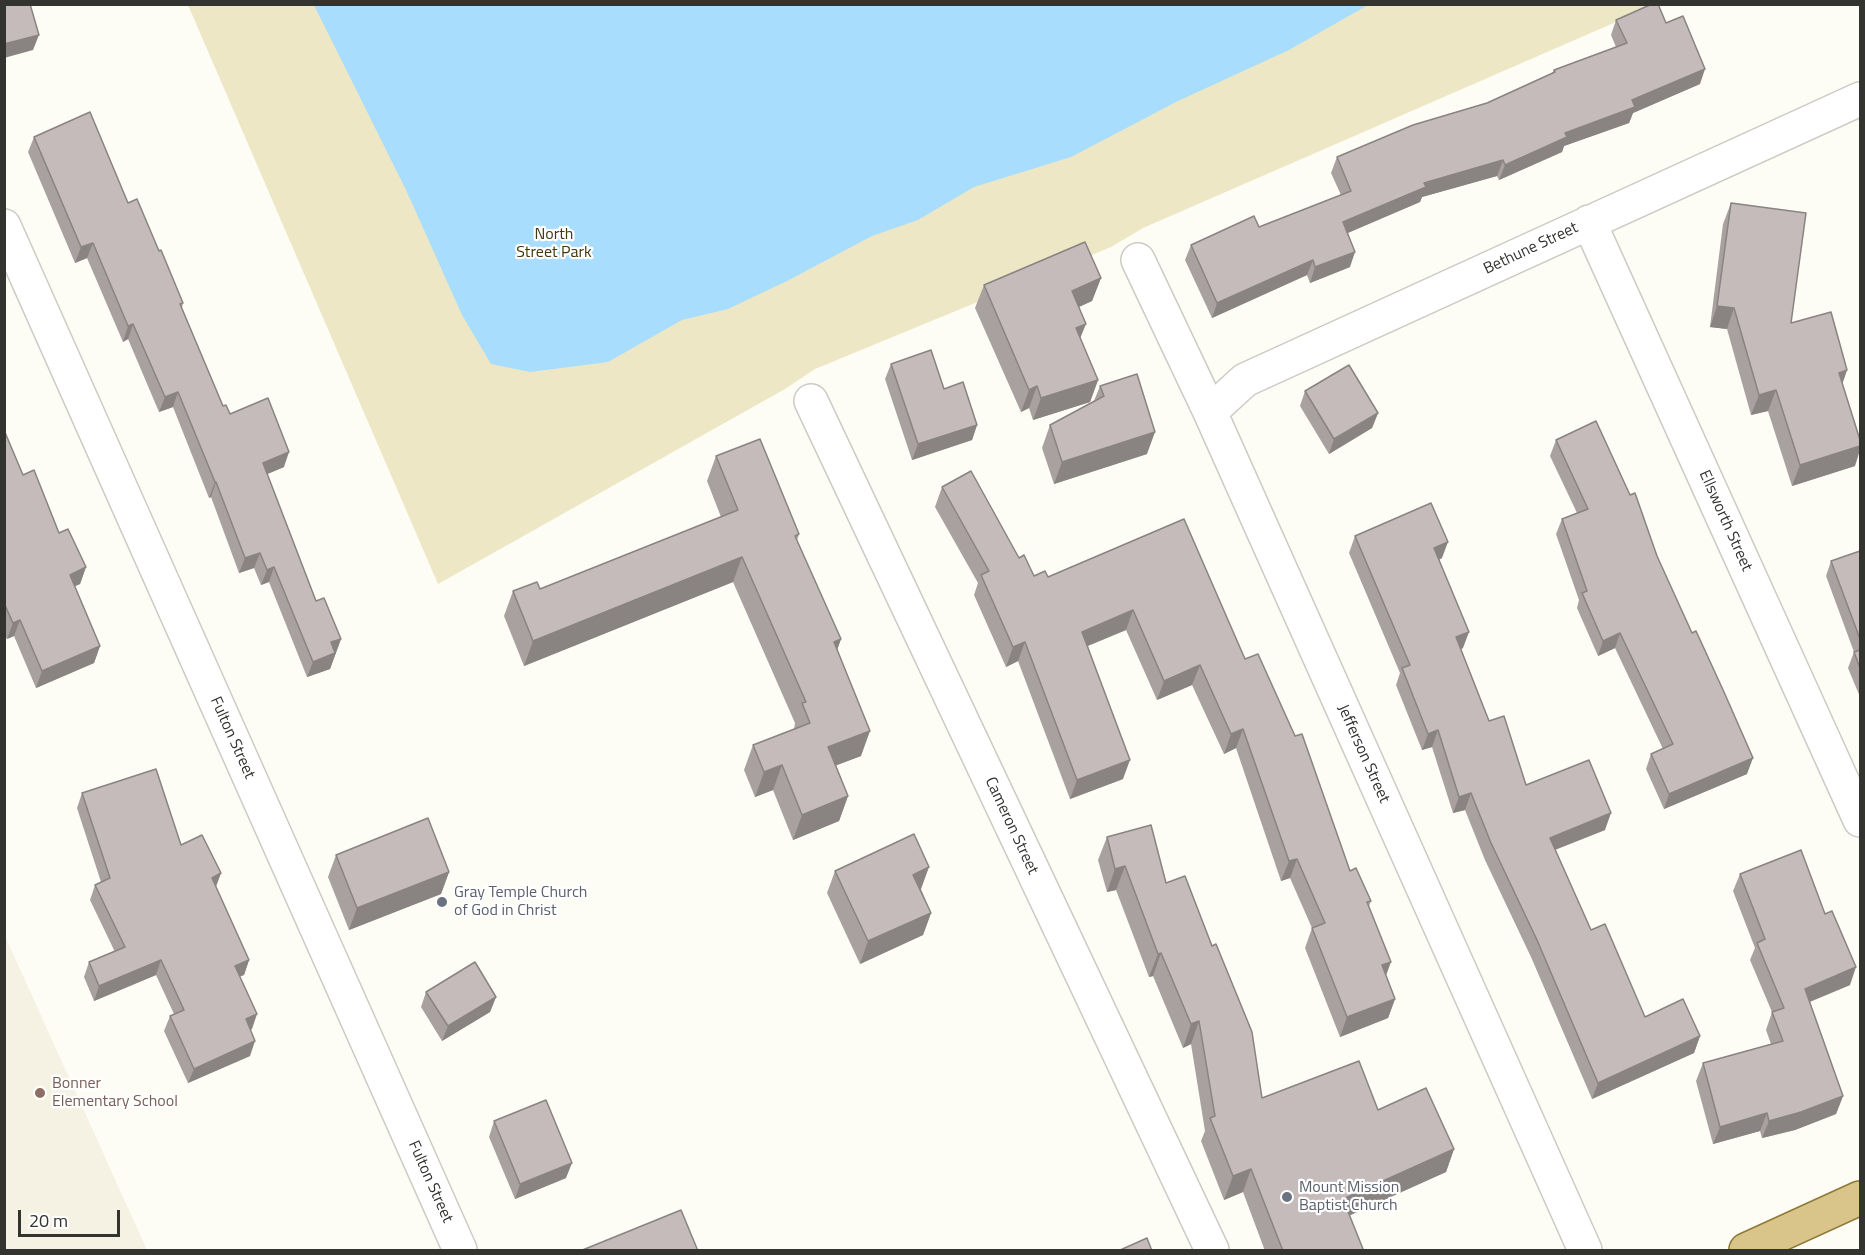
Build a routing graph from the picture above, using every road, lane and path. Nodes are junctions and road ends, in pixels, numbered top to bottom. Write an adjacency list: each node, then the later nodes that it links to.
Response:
1 (1860, 99): 2 (street, Bethune Street)
2 (1589, 222): 6 (street, Bethune Street); 7 (street, Ellsworth Street)
3 (4, 226): 9 (street, Fulton Street)
4 (1138, 260): 6 (street, Jefferson Street)
5 (811, 400): 10 (street, Cameron Street)
6 (1210, 412): 11 (street, Jefferson Street)
7 (1860, 820)
8 (1860, 1198): 12 (main road)
9 (460, 1251)
10 (1212, 1251)
11 (1585, 1251)
12 (1746, 1251)

